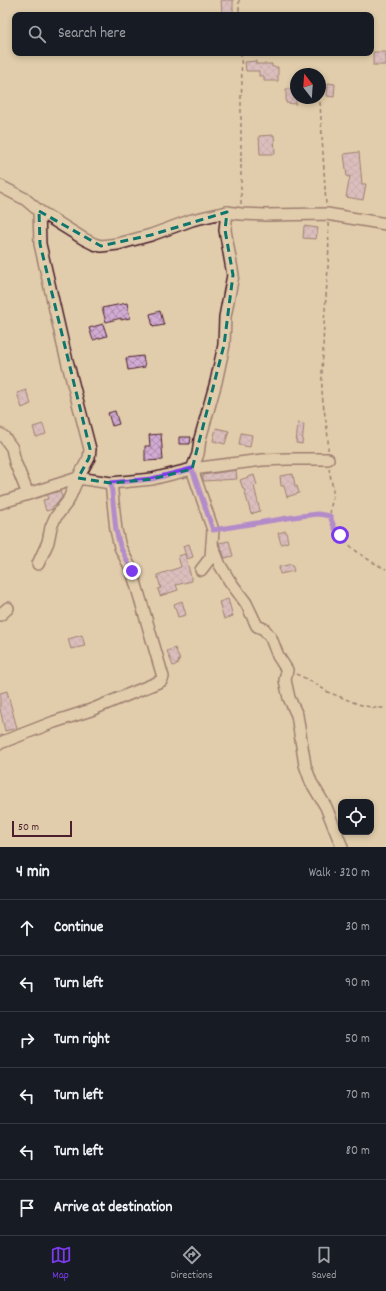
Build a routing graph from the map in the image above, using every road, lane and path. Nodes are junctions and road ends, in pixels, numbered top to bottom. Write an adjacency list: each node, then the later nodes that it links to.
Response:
1 (239, 0): 2 (path)
2 (240, 12)
3 (241, 56): 8 (path)
4 (320, 104): 9 (path)
5 (0, 186): 6 (street)
6 (39, 211): 7 (street); 14 (street)
7 (227, 212): 8 (street); 13 (street)
8 (241, 214): 9 (street)
9 (327, 214): 10 (street); 12 (path)
10 (386, 224)
11 (0, 434): 16 (street)
12 (328, 459): 13 (street); 18 (path)
13 (192, 469): 15 (street); 19 (street)
14 (78, 478): 15 (street); 16 (street); 21 (street)
15 (111, 483): 26 (street)
16 (28, 494): 17 (street)
17 (0, 503)
18 (330, 516): 19 (path); 22 (path)
19 (213, 530): 20 (street)
20 (212, 545): 23 (street); 24 (street)
21 (38, 564)
22 (386, 569)
23 (202, 570)
24 (287, 670): 25 (path); 27 (street)
25 (386, 708)
26 (0, 743)
27 (342, 847)

